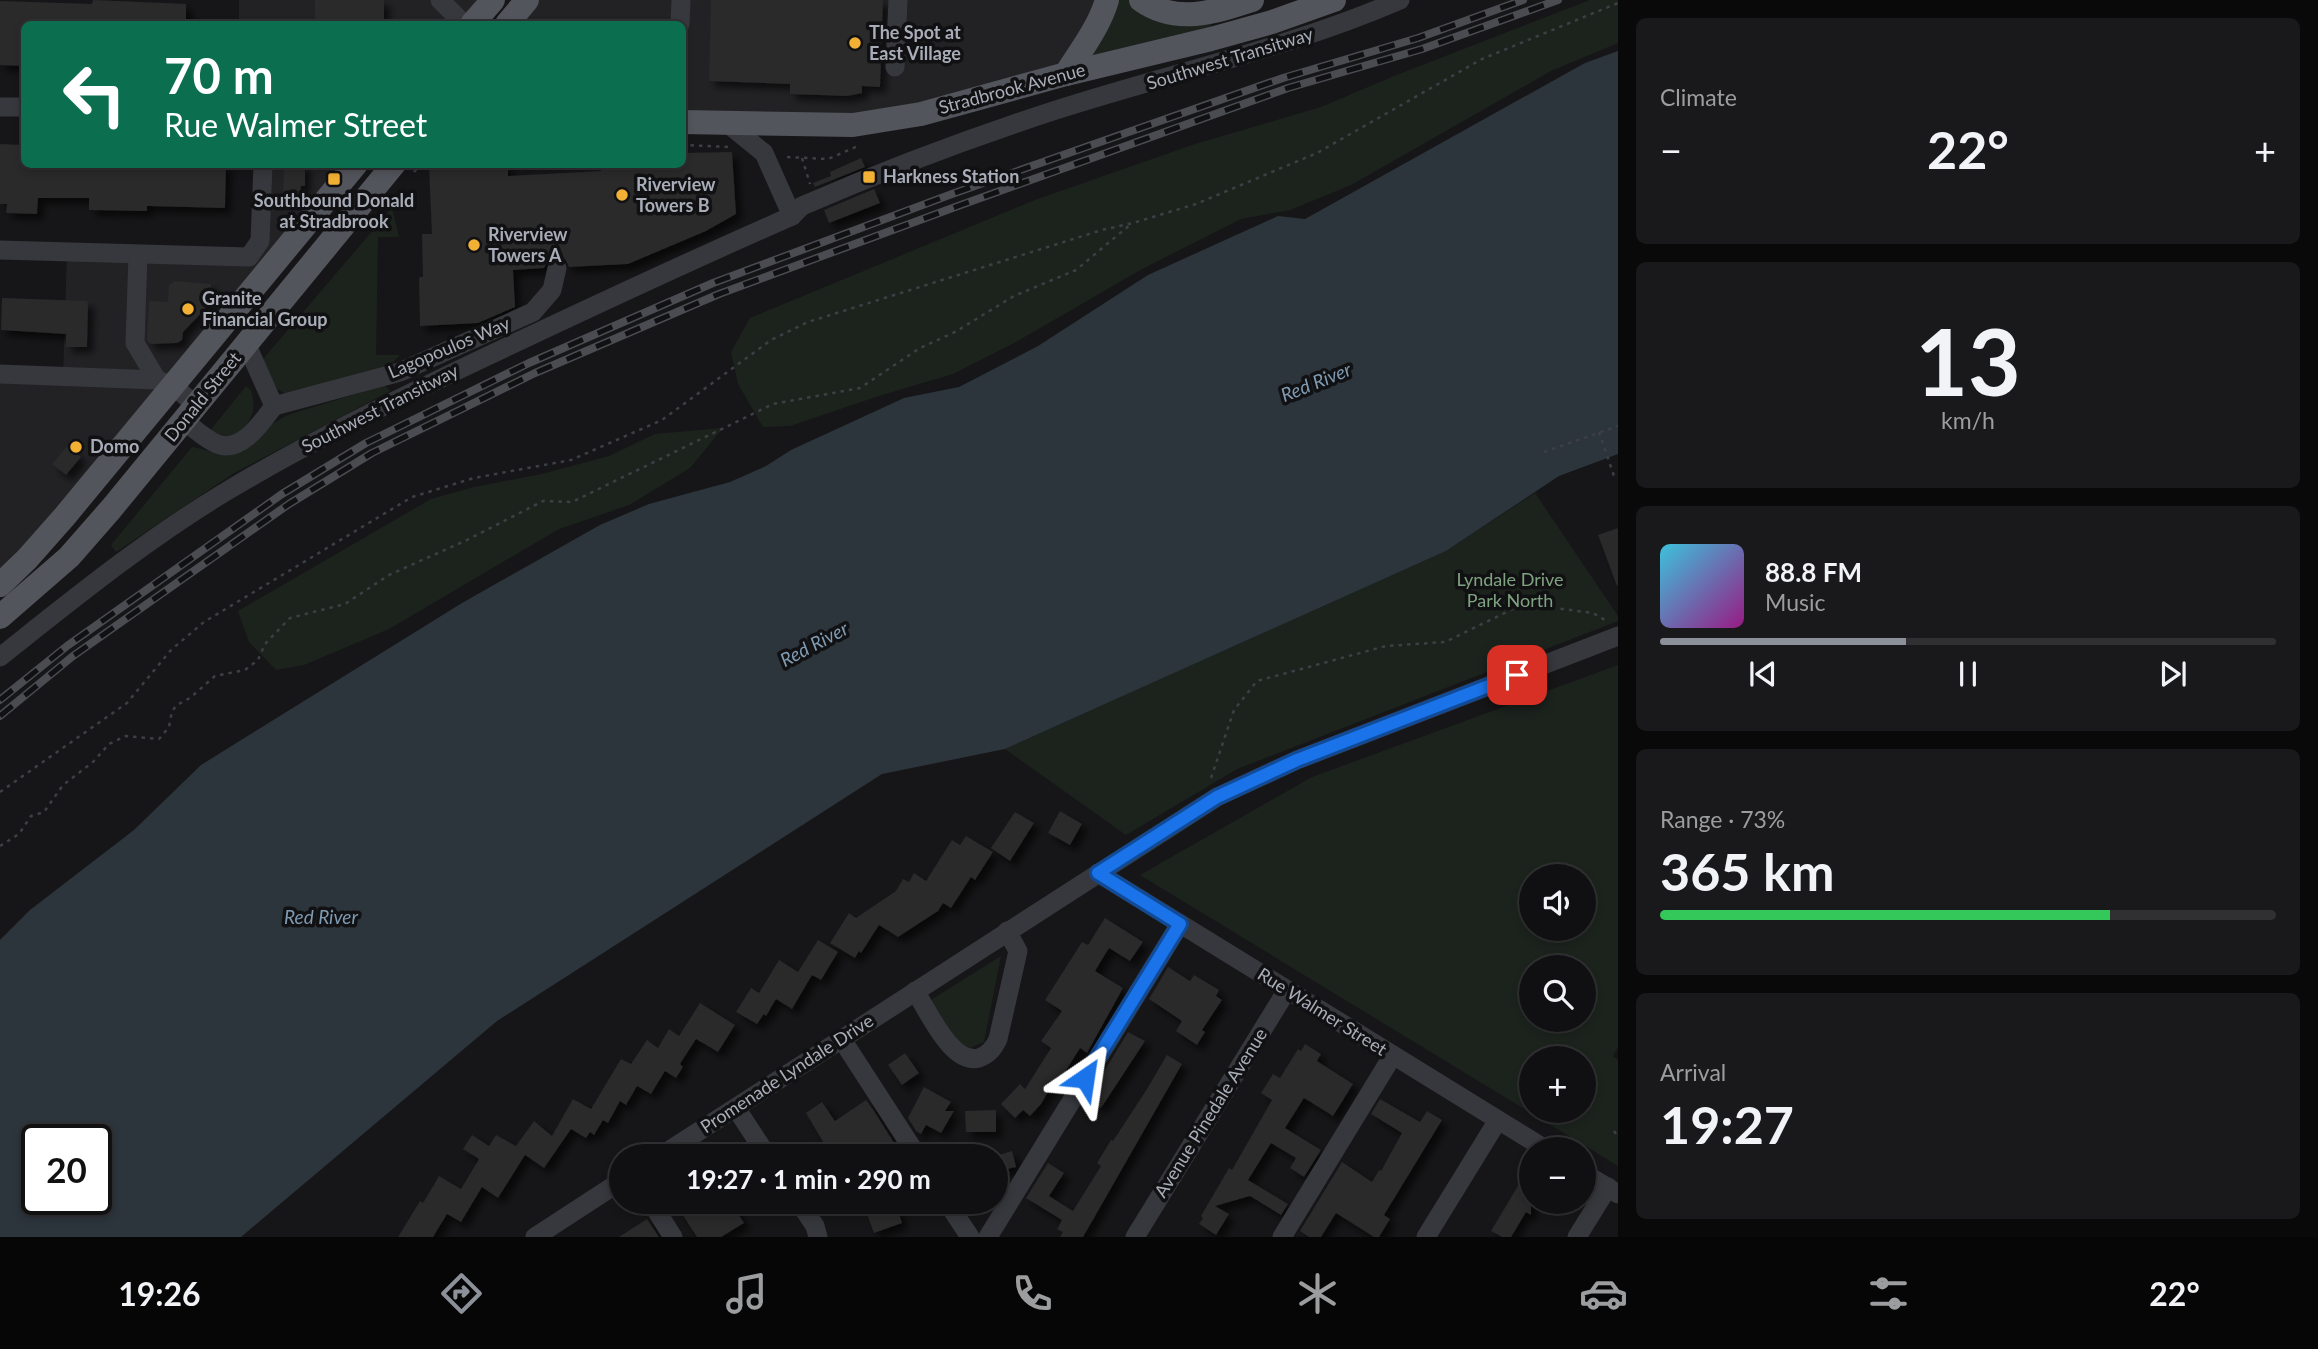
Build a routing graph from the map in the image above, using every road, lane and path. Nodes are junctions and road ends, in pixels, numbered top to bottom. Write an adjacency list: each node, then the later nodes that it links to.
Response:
1 (440, 0): 12 (street)
2 (493, 0): 13 (main road)
3 (527, 0): 14 (main road)
4 (681, 0): 15 (street)
5 (898, 0): 16 (street)
6 (1107, 0): 17 (main road)
7 (1141, 0): 8 (main road)
8 (1252, 0)
9 (1334, 0): 17 (main road, Stradbrook Avenue)
10 (1400, 0): 20 (street, Southwest Transitway)
11 (1618, 3): 31 (path)
12 (461, 21)
13 (475, 21)
14 (510, 21)
15 (680, 21)
16 (895, 67)
17 (1066, 74): 20 (street); 22 (main road, Stradbrook Avenue)
18 (0, 107): 19 (street)
19 (21, 107)
20 (1057, 110): 30 (street, Southwest Transitway)
21 (686, 122): 22 (main road, Stradbrook Avenue)
22 (727, 123): 30 (street)
23 (686, 145): 24 (path)
24 (736, 148)
25 (803, 158): 29 (path)
26 (263, 168): 33 (street)
27 (353, 168): 39 (main road, Donald Street)
28 (391, 168): 37 (main road, Donald Street)
29 (811, 188)
30 (792, 216): 49 (street, Southwest Transitway)
31 (1133, 223): 50 (path); 52 (path)
32 (0, 250): 33 (street)
33 (138, 255): 39 (street)
34 (557, 268): 36 (street, Lagopoulos Way)
35 (491, 320): 36 (street)
36 (476, 338): 40 (street, Lagopoulos Way)
37 (246, 343): 40 (street); 41 (main road, Donald Street)
38 (0, 374): 39 (street)
39 (165, 383): 41 (street); 46 (main road, Donald Street)
40 (275, 406): 41 (street)
41 (190, 413): 47 (main road, Donald Street)
42 (1618, 426): 43 (path)
43 (1599, 432): 44 (path); 45 (path)
44 (1545, 452)
45 (1614, 476)
46 (0, 585)
47 (0, 617)
48 (1617, 637): 51 (street, Promenade Lyndale Drive); 51 (path)
49 (0, 657)
50 (0, 792)
51 (1217, 797): 53 (street, Promenade Lyndale Drive)
52 (0, 846)
53 (1098, 873): 54 (street, Rue Walmer Street); 55 (street, Promenade Lyndale Drive)
54 (1180, 924): 57 (street, Rue Walmer Street); 78 (street)
55 (1007, 930): 56 (street, Promenade Lyndale Drive); 56 (street)
56 (915, 990): 58 (street, Promenade Lyndale Drive)
57 (1287, 990): 59 (street, Rue Walmer Street); 79 (street, Avenue Pinedale Avenue)
58 (841, 1038): 60 (street, Promenade Lyndale Drive); 67 (street)
59 (1393, 1055): 61 (street, Rue Walmer Street); 80 (street)
60 (736, 1108): 65 (street, Promenade Lyndale Drive); 66 (street)
61 (1499, 1120): 63 (street, Rue Walmer Street); 81 (street)
62 (1614, 1131): 64 (path)
63 (1526, 1137)
64 (1618, 1137)
65 (679, 1144)
66 (760, 1144)
67 (910, 1144)
68 (1596, 1179): 70 (street)
69 (609, 1189): 74 (street)
70 (1613, 1190): 82 (street)
71 (659, 1214): 75 (street)
72 (806, 1214): 76 (street)
73 (955, 1214): 77 (street)
74 (535, 1237)
75 (673, 1237)
76 (818, 1237)
77 (970, 1237)
78 (988, 1237)
79 (1135, 1237)
80 (1282, 1237)
81 (1426, 1237)
82 (1577, 1237)

